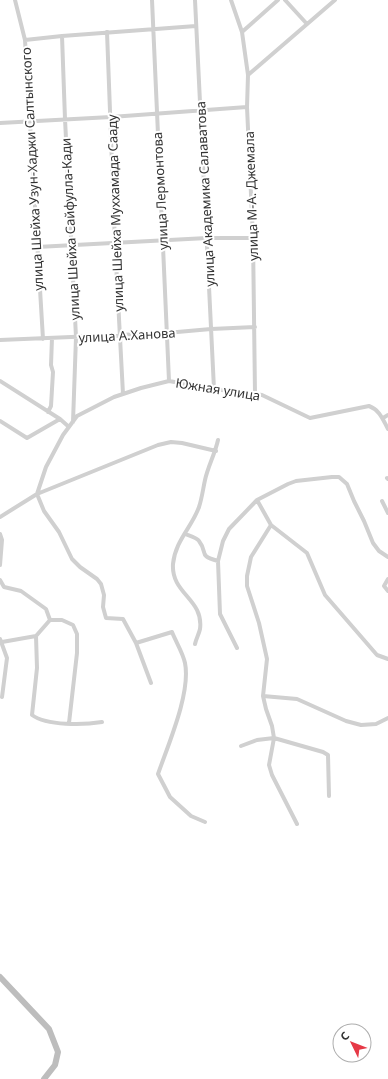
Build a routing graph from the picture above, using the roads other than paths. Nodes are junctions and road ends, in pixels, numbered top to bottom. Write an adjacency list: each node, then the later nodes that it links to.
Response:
1 (15, 0): 14 (street, улица Шейха Узун-Хаджи Салтынского)
2 (152, 0): 10 (street, улица Лермонтова)
3 (195, 0): 9 (street, улица Академика Салаватова)
4 (231, 0): 12 (street, улица М-А. Джемала)
5 (278, 0): 12 (street)
6 (285, 0): 8 (street)
7 (335, 0): 8 (street)
8 (307, 24): 15 (street)
9 (196, 26): 10 (street); 17 (street, улица Академика Салаватова)
10 (153, 29): 11 (street); 18 (street, улица Лермонтова)
11 (107, 32): 13 (street); 19 (street, улица Шейха Муххамада Сааду)
12 (242, 32): 15 (street, улица М-А. Джемала)
13 (62, 36): 14 (street); 20 (street, улица Шейха Сайфулла-Кади)
14 (25, 40): 21 (street, улица Шейха Узун-Хаджи Салтынского)
15 (248, 75): 16 (street, улица М-А. Джемала)
16 (247, 107): 17 (street); 24 (street, улица М-А. Джемала)
17 (200, 110): 18 (street); 23 (street, улица Академика Салаватова)
18 (156, 114): 19 (street); 25 (street, улица Лермонтова)
19 (111, 117): 20 (street); 26 (street, улица Шейха Муххамада Сааду)
20 (64, 119): 21 (street); 27 (street, улица Шейха Сайфулла-Кади)
21 (29, 122): 22 (street); 28 (street, улица Шейха Узун-Хаджи Салтынского)
22 (0, 123)
23 (207, 238): 24 (street); 25 (street); 30 (street, улица Академика Салаватова)
24 (253, 238): 29 (street, улица М-А. Джемала)
25 (162, 240): 26 (street); 31 (street, улица Лермонтова)
26 (114, 243): 27 (street); 32 (street, улица Шейха Муххамада Сааду)
27 (71, 245): 28 (street); 33 (street, улица Шейха Сайфулла-Кади)
28 (37, 247): 35 (street, улица Шейха Узун-Хаджи Салтынского)
29 (254, 327): 30 (street, улица А.Ханова); 41 (street, улица М-А. Джемала)
30 (211, 329): 31 (street, улица А.Ханова); 39 (street, улица Академика Салаватова)
31 (166, 333): 32 (street, улица А.Ханова); 38 (street, улица Лермонтова)
32 (120, 335): 33 (street, улица А.Ханова); 40 (street, улица Шейха Муххамада Сааду)
33 (76, 337): 34 (street, улица А.Ханова); 47 (street, улица Шейха Сайфулла-Кади)
34 (52, 338): 35 (street, улица А.Ханова); 42 (street)
35 (43, 339): 36 (street, улица А.Ханова)
36 (0, 340)
37 (0, 381): 42 (street)
38 (169, 381): 39 (street, Южная улица); 40 (street, Южная улица)
39 (214, 389): 41 (street, Южная улица)
40 (123, 394): 47 (street, Южная улица)
41 (256, 394): 44 (street, Южная улица)
42 (48, 412): 45 (street)
43 (388, 415): 44 (street)
44 (383, 418): 49 (street, Южная улица)
45 (60, 419): 46 (street); 48 (street)
46 (0, 420)
47 (73, 422): 48 (street, Южная улица)
48 (69, 427): 52 (street, Южная улица)
49 (388, 429)
50 (218, 440): 51 (street)
51 (216, 451): 52 (street); 59 (street)
52 (37, 494): 56 (street); 69 (street)
53 (257, 500): 57 (street); 60 (street); 61 (street)
54 (382, 501): 55 (street)
55 (388, 513)
56 (0, 517)
57 (271, 525): 72 (street); 74 (street)
58 (0, 534): 62 (street)
59 (185, 534): 61 (street); 70 (street)
60 (388, 557)
61 (218, 561): 71 (street)
62 (0, 565)
63 (388, 579): 65 (street)
64 (0, 580): 66 (street)
65 (388, 591)
66 (50, 620): 67 (street); 78 (street)
67 (36, 636): 68 (street); 78 (street)
68 (1, 640): 75 (street)
69 (136, 643): 73 (street); 82 (street)
70 (195, 644)
71 (238, 648)
72 (388, 659)
73 (150, 682)
74 (263, 696): 76 (street); 79 (street)
75 (2, 697)
76 (388, 718)
77 (102, 722): 78 (street)
78 (69, 723)
79 (274, 738): 80 (street); 81 (street); 83 (street)
80 (241, 746)
81 (329, 796)
82 (205, 822)
83 (297, 824)
84 (0, 977): 85 (street)
85 (44, 1079)

